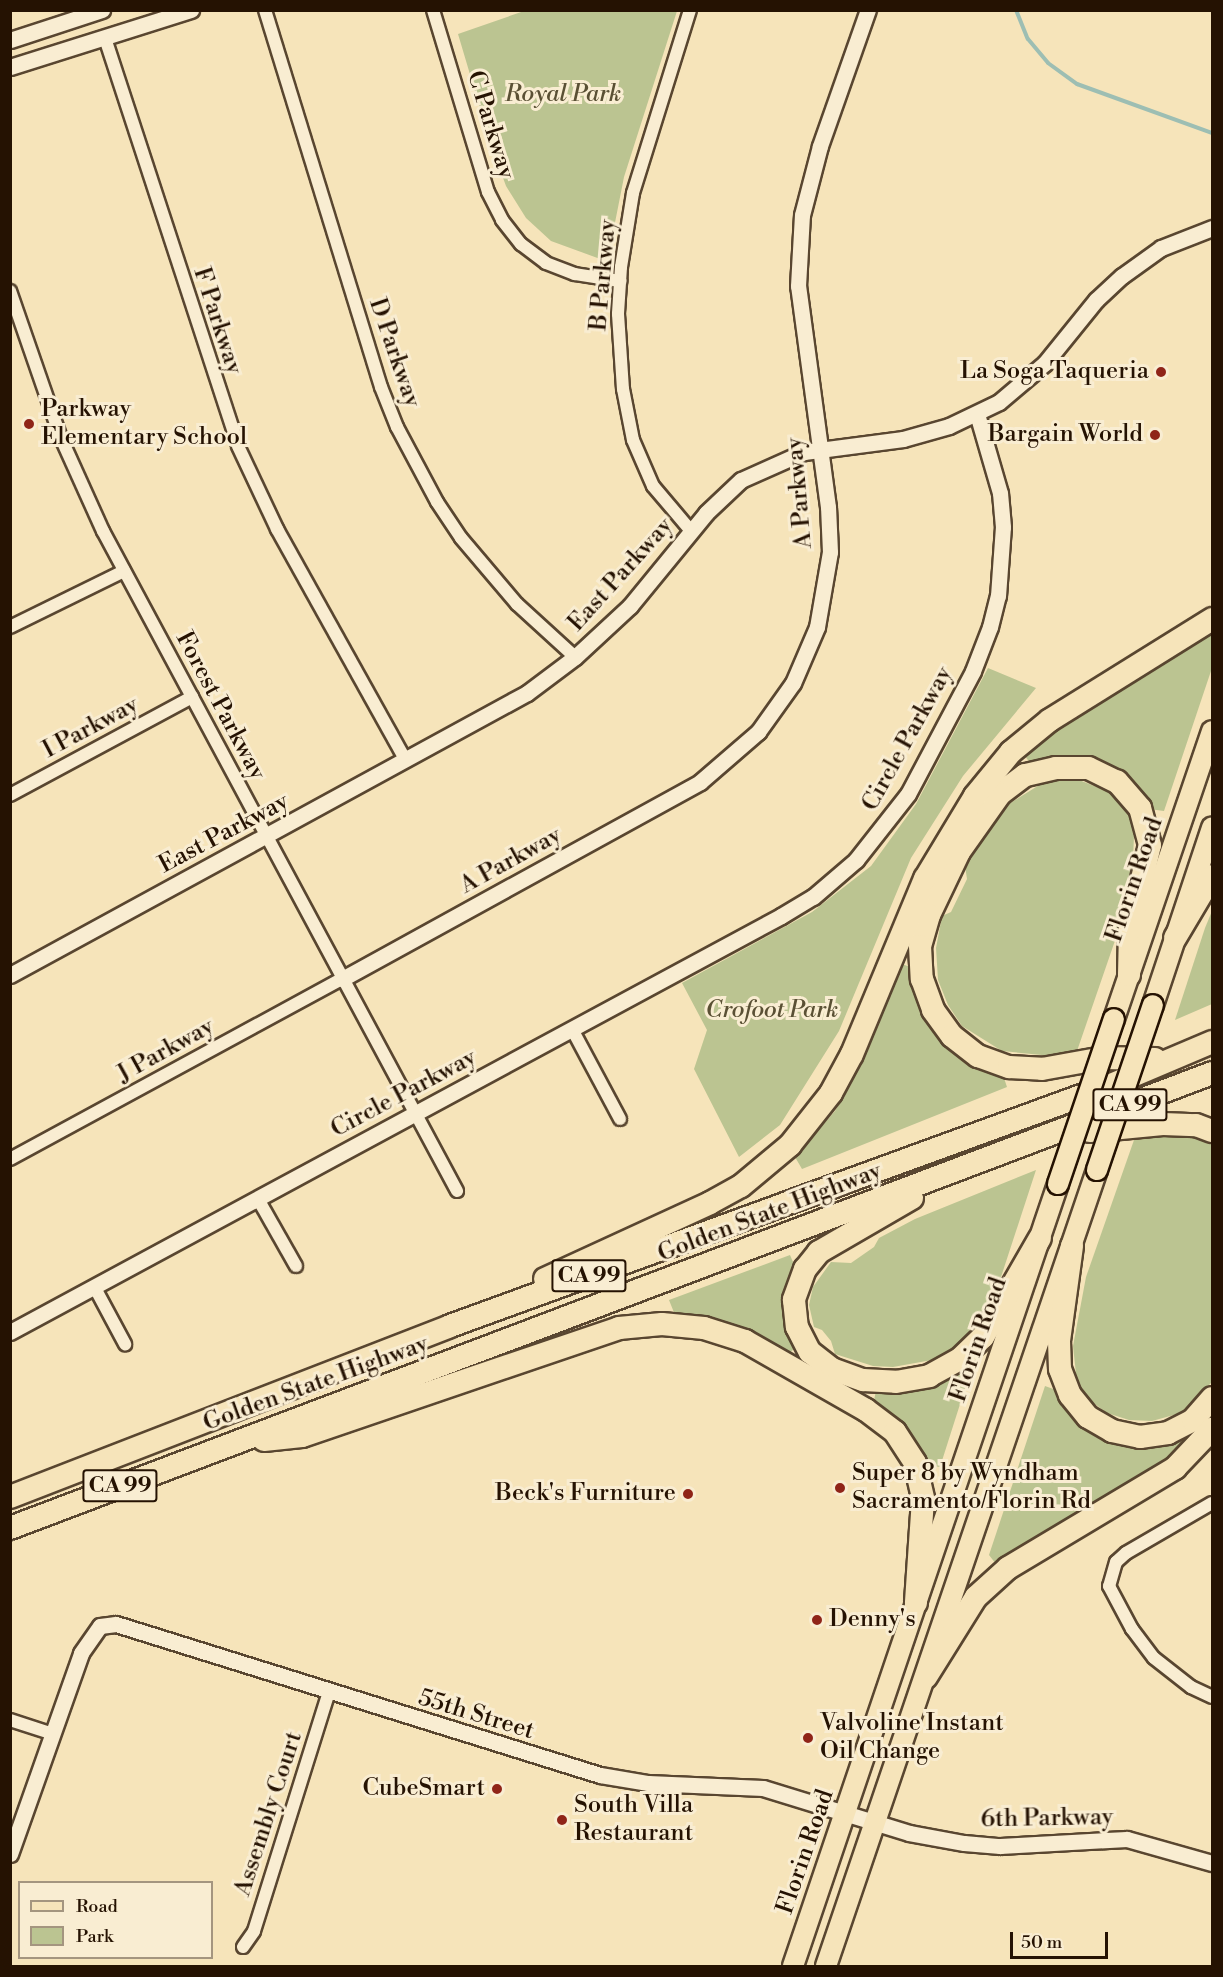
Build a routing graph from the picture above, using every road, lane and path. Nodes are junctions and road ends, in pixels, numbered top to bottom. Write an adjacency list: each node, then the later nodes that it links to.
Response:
1 (102, 10): 8 (street)
2 (191, 10): 7 (street)
3 (265, 10): 19 (street, D Parkway)
4 (433, 10): 11 (street, C Parkway)
5 (690, 10): 11 (street, B Parkway)
6 (867, 10): 14 (street, A Parkway)
7 (105, 38): 9 (street); 22 (street, F Parkway)
8 (10, 39)
9 (10, 68)
10 (1212, 228): 13 (street, East Parkway)
11 (620, 281): 15 (street, B Parkway)
12 (10, 291): 16 (street, Forest Parkway)
13 (976, 414): 14 (street, East Parkway); 31 (street, Circle Parkway)
14 (820, 450): 15 (street, East Parkway); 30 (street, A Parkway)
15 (692, 532): 19 (street, East Parkway)
16 (124, 571): 18 (street); 20 (street, Forest Parkway)
17 (1212, 619): 47 (highway)
18 (10, 627)
19 (576, 657): 22 (street, East Parkway)
20 (192, 697): 23 (street, I Parkway); 25 (street, Forest Parkway)
21 (1212, 731): 29 (main road, Florin Road)
22 (406, 761): 25 (street, East Parkway)
23 (10, 795)
24 (1212, 828): 27 (main road)
25 (266, 837): 28 (street, East Parkway); 30 (street, Forest Parkway)
26 (1212, 876): 27 (highway)
27 (1175, 938): 44 (main road, bridge)
28 (10, 975)
29 (1129, 975): 33 (highway); 43 (main road, Florin Road, bridge)
30 (342, 979): 35 (street, Forest Parkway); 39 (street, J Parkway)
31 (572, 1029): 35 (street, Circle Parkway); 36 (street)
32 (1212, 1042): 33 (highway, Golden State Highway / CA 99)
33 (1169, 1059): 47 (highway, Golden State Highway / CA 99)
34 (1212, 1073): 38 (highway, Golden State Highway / CA 99)
35 (416, 1113): 41 (street, Forest Parkway); 42 (street, Circle Parkway)
36 (620, 1119)
37 (1212, 1131): 38 (highway)
38 (1047, 1136): 40 (highway, Golden State Highway / CA 99)
39 (10, 1159)
40 (961, 1168): 43 (highway); 52 (highway, Golden State Highway / CA 99)
41 (457, 1191)
42 (258, 1199): 45 (street); 46 (street, Circle Parkway)
43 (1040, 1238): 56 (main road, Florin Road)
44 (1072, 1246): 50 (highway); 57 (main road)
45 (296, 1266)
46 (95, 1288): 48 (street, Circle Parkway); 49 (street)
47 (450, 1326): 53 (highway, Golden State Highway / CA 99)
48 (10, 1332)
49 (125, 1344)
50 (1212, 1398)
51 (1212, 1429): 57 (highway)
52 (230, 1444): 55 (highway, Golden State Highway / CA 99); 56 (highway)
53 (10, 1497)
54 (1212, 1503): 59 (street)
55 (10, 1528)
56 (916, 1603): 62 (main road, Florin Road)
57 (926, 1677): 63 (main road)
58 (329, 1692): 61 (street, 55th Street); 62 (street, 55th Street); 66 (street, Assembly Court)
59 (1212, 1697)
60 (10, 1720): 61 (street)
61 (53, 1734): 64 (street)
62 (847, 1813): 63 (street, 6th Parkway); 67 (main road, Florin Road)
63 (876, 1823): 65 (street, 6th Parkway); 68 (main road)
64 (10, 1854)
65 (1212, 1863)
66 (243, 1947)
67 (793, 1966)
68 (826, 1966)

